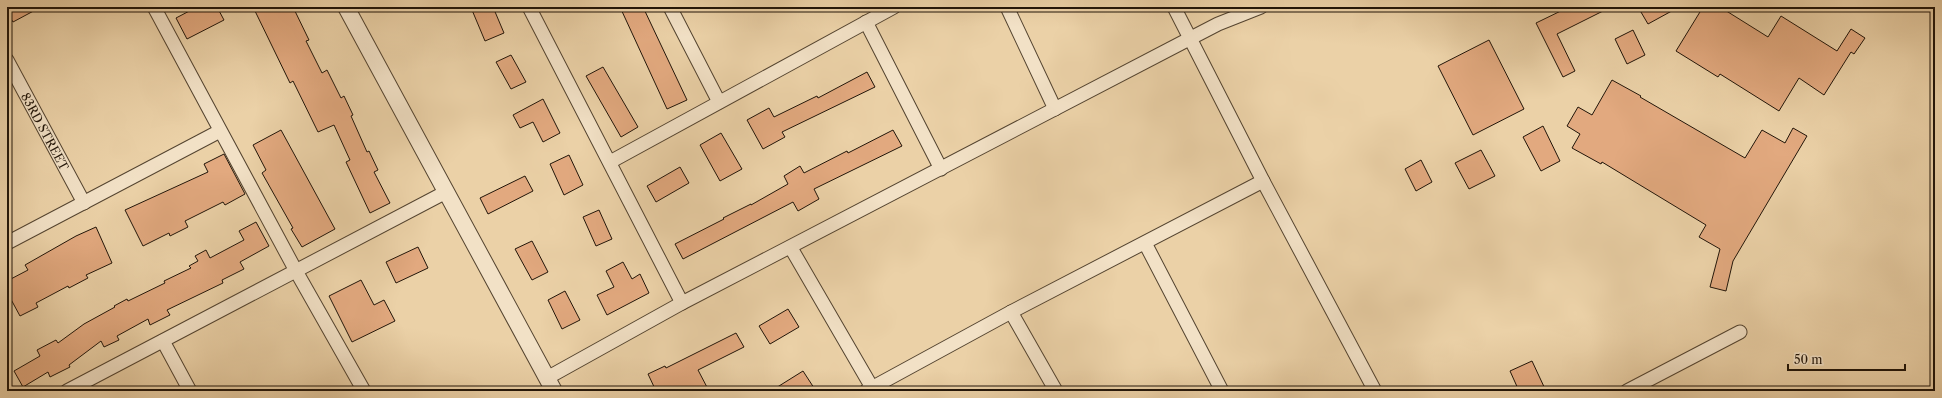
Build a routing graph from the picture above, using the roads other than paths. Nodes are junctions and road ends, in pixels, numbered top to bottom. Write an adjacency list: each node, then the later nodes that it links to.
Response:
1 (154, 7): 14 (street)
2 (346, 7): 18 (street)
3 (529, 7): 15 (street)
4 (670, 7): 12 (street)
5 (894, 7): 9 (street)
6 (1007, 7): 13 (street)
7 (1174, 7): 10 (street)
8 (1261, 7): 10 (street)
9 (872, 15): 12 (street); 16 (street)
10 (1191, 38): 13 (street); 17 (street)
11 (7, 60): 19 (street, 83RD STREET)
12 (720, 102): 15 (street)
13 (1055, 109): 16 (street)
14 (220, 131): 19 (street); 23 (street)
15 (610, 162): 24 (street)
16 (941, 169): 22 (street)
17 (1263, 180): 21 (street); 35 (street)
18 (446, 192): 23 (street); 28 (street)
19 (84, 203): 20 (street)
20 (7, 243)
21 (1145, 243): 25 (street); 34 (street)
22 (791, 248): 24 (street); 29 (street)
23 (296, 271): 27 (street); 32 (street)
24 (682, 303): 28 (street)
25 (1011, 312): 29 (street); 33 (street)
26 (1740, 332): 36 (street)
27 (163, 341): 30 (street); 31 (street)
28 (551, 385)
29 (870, 390)
30 (67, 391)
31 (190, 391)
32 (364, 391)
33 (1056, 391)
34 (1222, 391)
35 (1375, 391)
36 (1627, 391)

